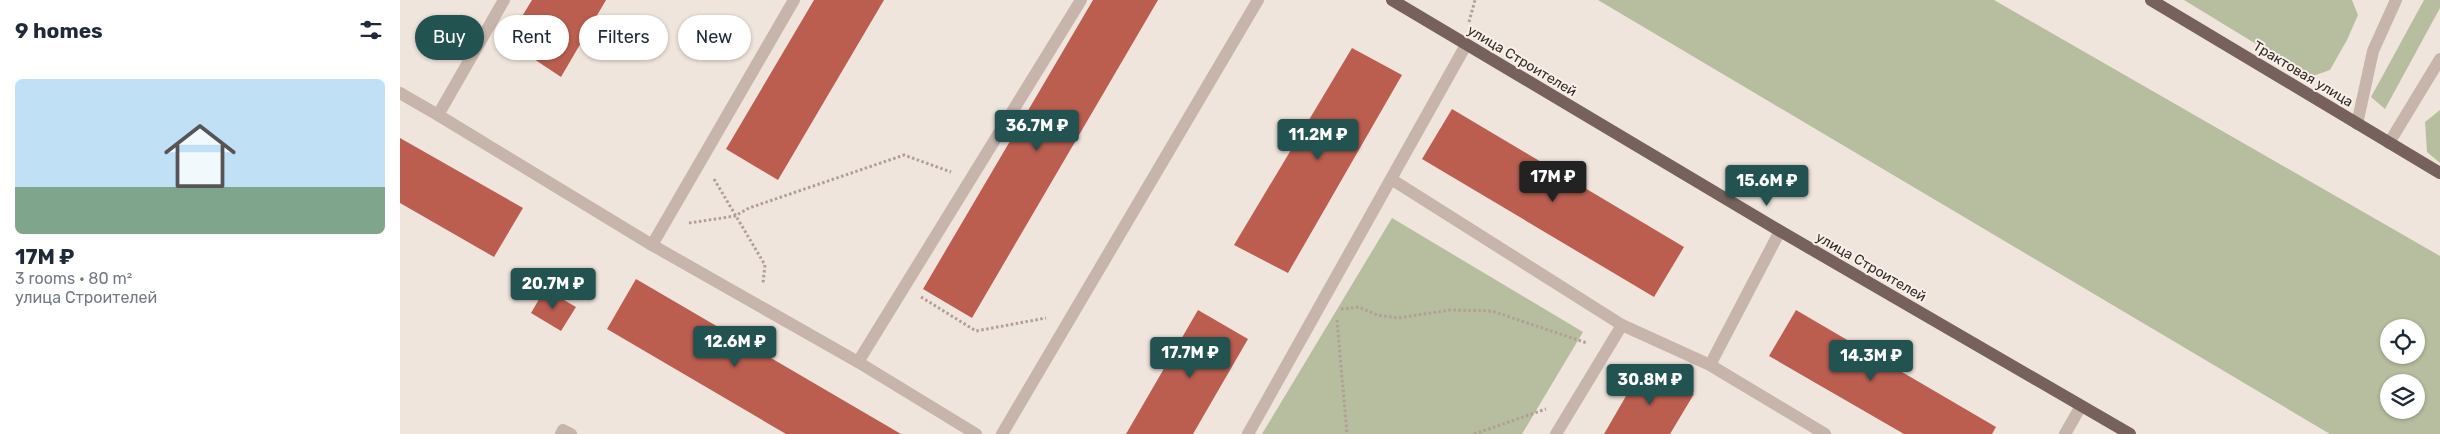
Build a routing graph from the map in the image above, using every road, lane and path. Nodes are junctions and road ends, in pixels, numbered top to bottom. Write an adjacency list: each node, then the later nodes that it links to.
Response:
1 (504, 0): 11 (lane)
2 (794, 0): 14 (lane)
3 (1081, 0): 16 (lane)
4 (1258, 0): 25 (lane)
5 (1392, 0): 8 (main road, улица Строителей)
6 (2151, 0): 12 (main road, Трактовая улица)
7 (2396, 0): 12 (lane)
8 (1466, 45): 17 (lane); 20 (main road, улица Строителей)
9 (2440, 59): 13 (lane)
10 (400, 93): 11 (lane)
11 (438, 115): 21 (lane)
12 (2357, 124): 13 (main road, Трактовая улица)
13 (2389, 143): 15 (main road, Трактовая улица)
14 (708, 149): 18 (path); 19 (lane)
15 (2440, 173)
16 (970, 179): 18 (path); 23 (lane)
17 (1391, 179): 22 (lane); 27 (lane)
18 (735, 216): 19 (path); 24 (path)
19 (662, 228): 21 (lane)
20 (1780, 231): 30 (lane); 32 (main road, улица Строителей)
21 (652, 245): 24 (lane)
22 (1333, 282): 28 (path); 37 (lane)
23 (904, 287): 25 (path); 29 (lane)
24 (760, 307): 29 (lane)
25 (1074, 313): 36 (lane)
26 (1337, 318): 38 (path)
27 (1622, 325): 28 (lane); 30 (lane)
28 (1612, 341): 31 (lane)
29 (858, 362): 35 (lane)
30 (1710, 365): 41 (lane)
31 (1578, 397): 39 (path); 40 (lane)
32 (2081, 406): 42 (lane); 43 (main road, улица Строителей)
33 (561, 434): 34 (lane)
34 (571, 434)
35 (976, 434)
36 (1002, 434)
37 (1248, 434)
38 (1347, 434)
39 (1474, 434)
40 (1556, 434)
41 (1825, 434)
42 (2065, 434)
43 (2130, 434)

